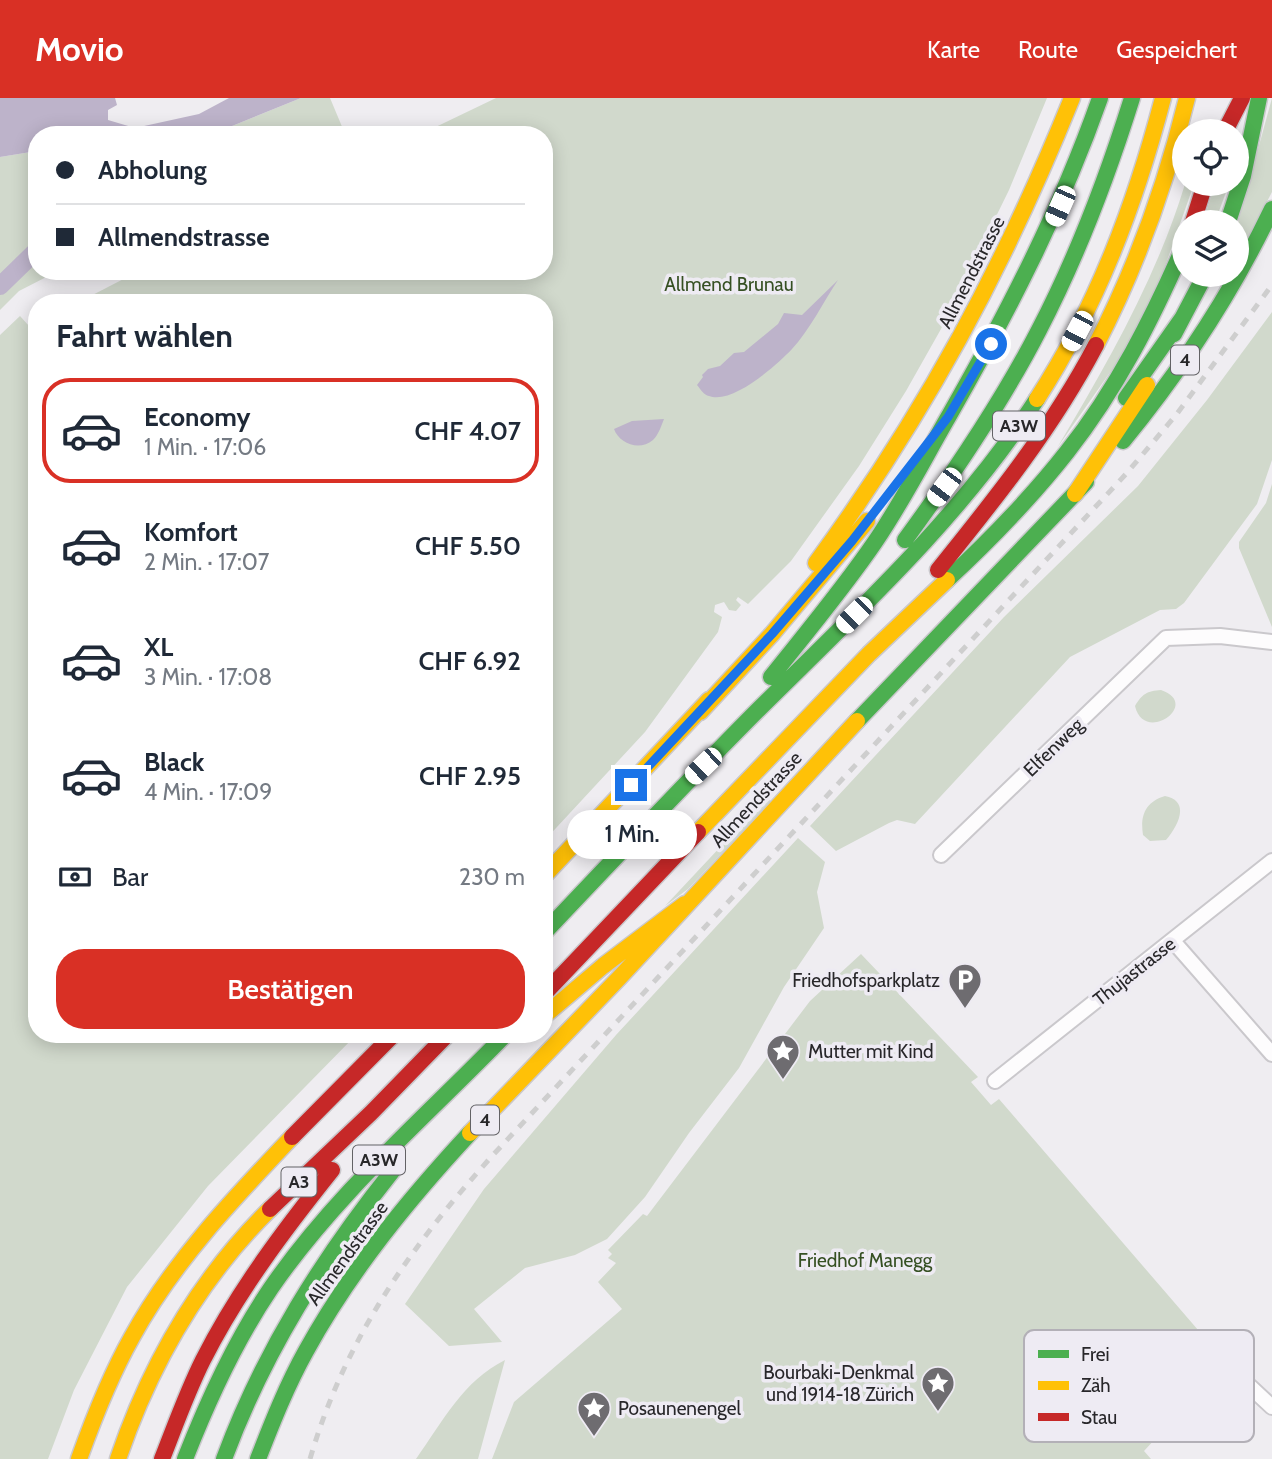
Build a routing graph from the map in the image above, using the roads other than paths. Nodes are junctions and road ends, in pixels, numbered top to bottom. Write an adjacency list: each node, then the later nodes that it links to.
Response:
1 (1072, 98): 19 (main road, Allmendstrasse)
2 (1100, 98): 14 (main road)
3 (1132, 98): 17 (main road)
4 (1163, 98): 17 (main road, A3W)
5 (1187, 98): 18 (main road, A3W)
6 (1242, 98): 8 (main road)
7 (1259, 98): 10 (main road)
8 (1231, 119)
9 (1272, 209): 15 (main road, Allmendstrasse / 4)
10 (1232, 210)
11 (1172, 273): 18 (main road)
12 (1199, 287): 13 (main road)
13 (1183, 317): 15 (main road); 20 (main road)
14 (948, 417): 19 (main road); 21 (main road)
15 (1075, 494): 25 (main road, Allmendstrasse / 4)
16 (1272, 642): 22 (street, Elfenweg)
17 (817, 652): 21 (main road, A3W)
18 (871, 653): 20 (main road, A3W)
19 (699, 712): 24 (main road, Allmendstrasse)
20 (781, 747): 28 (main road, A3W)
21 (687, 782): 26 (main road, A3W)
22 (941, 855)
23 (1272, 861): 27 (street, Thujastrasse)
24 (553, 866)
25 (685, 904): 29 (main road); 46 (main road, Allmendstrasse / 4)
26 (553, 923)
27 (1172, 941): 35 (street); 37 (street, Thujastrasse)
28 (553, 985)
29 (553, 1008)
30 (385, 1043): 41 (main road)
31 (440, 1043): 38 (main road)
32 (497, 1043): 44 (main road, A3W)
33 (498, 1043): 36 (main road, A3W)
34 (512, 1043): 36 (main road)
35 (1272, 1054)
36 (471, 1078): 45 (main road, A3W)
37 (995, 1081)
38 (397, 1088): 42 (main road, A3); 43 (main road, A3)
39 (1254, 1390): 40 (street)
40 (1272, 1407)
41 (79, 1459)
42 (118, 1459)
43 (162, 1459)
44 (185, 1459)
45 (224, 1459)
46 (258, 1459)

